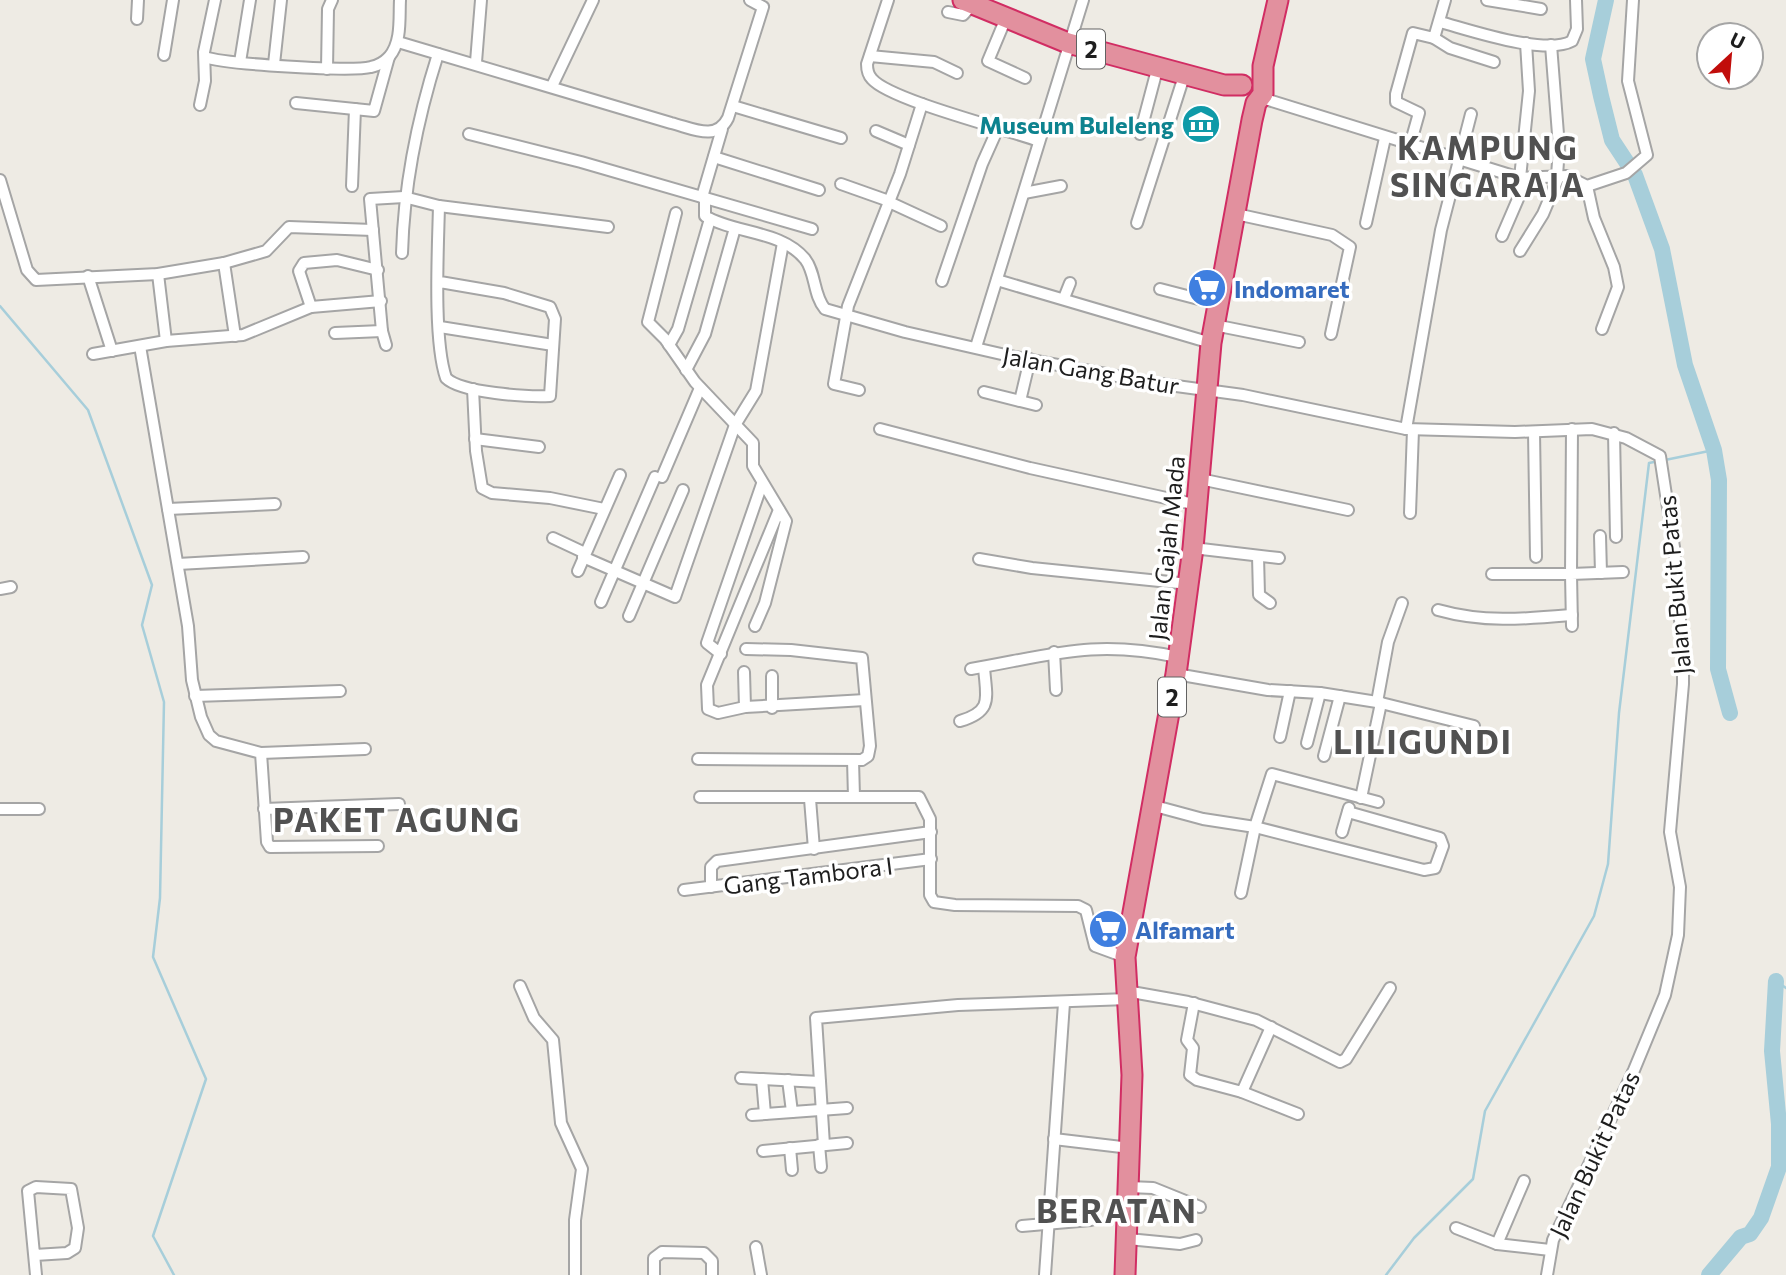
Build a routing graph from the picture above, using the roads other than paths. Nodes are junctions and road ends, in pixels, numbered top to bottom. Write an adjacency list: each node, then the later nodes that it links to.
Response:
1 (138, 0): 21 (street)
2 (173, 0): 29 (street)
3 (215, 0): 31 (street)
4 (250, 0): 33 (street)
5 (281, 0): 36 (street)
6 (332, 0): 38 (street)
7 (400, 0): 24 (street)
8 (481, 0): 34 (street)
9 (593, 0): 42 (street)
10 (750, 0): 47 (street)
11 (888, 0): 30 (street)
12 (1083, 0): 25 (street, Jalan Gang Batur)
13 (1279, 0): 43 (highway, Jalan Gajah Mada / 2)
14 (1445, 0): 22 (street)
15 (1487, 0): 19 (street)
16 (1576, 0): 27 (street)
17 (1633, 0): 68 (street)
18 (963, 4): 20 (highway, 2)
19 (1541, 9)
20 (1006, 18): 25 (highway, 2); 41 (street)
21 (137, 19)
22 (1440, 22): 23 (street); 26 (street)
23 (1434, 38): 35 (street); 59 (street)
24 (398, 41): 28 (street); 32 (street)
25 (1068, 43): 37 (highway, 2); 57 (street, Jalan Gang Batur)
26 (1526, 43): 27 (street); 63 (street)
27 (1551, 45): 62 (street)
28 (438, 54): 34 (street); 71 (street)
29 (164, 55)
30 (870, 55): 39 (street); 45 (street)
31 (205, 57): 33 (street); 46 (street)
32 (389, 57): 38 (street); 48 (street)
33 (240, 62): 36 (street)
34 (475, 62): 42 (street)
35 (1494, 62)
36 (274, 64): 38 (street)
37 (1158, 66): 40 (highway, 2); 54 (street)
38 (327, 69)
39 (957, 73)
40 (1185, 73): 43 (highway, 2); 78 (street)
41 (1025, 78)
42 (552, 86): 51 (street)
43 (1250, 92): 56 (street); 76 (highway, Jalan Gajah Mada / 2)
44 (296, 103): 48 (street)
45 (922, 104): 50 (street); 58 (street)
46 (201, 105)
47 (733, 106): 51 (street); 55 (street)
48 (355, 109): 66 (street)
49 (1471, 114): 61 (street)
50 (999, 126): 57 (street); 94 (street)
51 (722, 128): 60 (street)
52 (876, 131): 58 (street)
53 (469, 134): 72 (street)
54 (1140, 134)
55 (841, 138)
56 (1385, 138): 59 (street); 79 (street)
57 (1039, 141): 70 (street, Jalan Gang Batur)
58 (909, 145): 73 (street)
59 (1410, 145): 61 (street)
60 (714, 157): 69 (street); 72 (street)
61 (1459, 159): 63 (street); 131 (street)
62 (1558, 176): 63 (street); 68 (street); 87 (street)
63 (1523, 178): 85 (street)
64 (0, 180): 92 (street)
65 (841, 184): 73 (street)
66 (352, 186)
67 (1061, 186): 70 (street)
68 (1587, 186): 104 (street)
69 (819, 190)
70 (1024, 192): 93 (street, Jalan Gang Batur)
71 (404, 197): 74 (street); 84 (street); 88 (street)
72 (704, 198): 77 (street); 83 (street)
73 (889, 202): 80 (street); 102 (street)
74 (439, 206): 81 (street); 95 (street)
75 (676, 213): 114 (street)
76 (1236, 214): 100 (highway, Jalan Gajah Mada / 2); 108 (street)
77 (710, 219): 82 (street); 114 (street)
78 (1136, 223)
79 (1366, 223)
80 (941, 226)
81 (608, 227)
82 (735, 228): 86 (street); 120 (street)
83 (811, 229)
84 (373, 230): 89 (street); 90 (street)
85 (1502, 236)
86 (783, 243): 102 (street, Jalan Gang Batur); 128 (street)
87 (1520, 251)
88 (402, 253)
89 (224, 264): 91 (street); 109 (street)
90 (378, 270): 99 (street); 101 (street)
91 (158, 274): 92 (street); 110 (street)
92 (88, 276): 117 (street)
93 (997, 280): 98 (street); 116 (street, Jalan Gang Batur)
94 (942, 281)
95 (440, 282): 103 (street); 113 (street)
96 (1070, 283): 98 (street)
97 (1160, 289): 100 (street)
98 (1064, 298): 107 (street)
99 (381, 301): 101 (street); 105 (street)
100 (1218, 304): 107 (highway, Jalan Gajah Mada / 2)
101 (312, 307): 109 (street)
102 (845, 315): 116 (street, Jalan Gang Batur); 123 (street)
103 (440, 327): 113 (street); 122 (street)
104 (1602, 329)
105 (382, 331): 106 (street); 112 (street)
106 (335, 334)
107 (1212, 334): 111 (street); 124 (highway, Jalan Gajah Mada / 2)
108 (1331, 334)
109 (234, 336): 110 (street)
110 (166, 341): 115 (street)
111 (1299, 342)
112 (386, 345)
113 (553, 345): 122 (street)
114 (669, 345): 120 (street)
115 (140, 346): 117 (street); 142 (street)
116 (976, 347): 119 (street, Jalan Gang Batur)
117 (112, 351): 118 (street)
118 (93, 354)
119 (1030, 359): 124 (street, Jalan Gang Batur); 126 (street)
120 (686, 370): 121 (street)
121 (700, 387): 128 (street); 159 (street)
122 (473, 389): 134 (street)
123 (859, 390)
124 (1207, 390): 131 (street, Jalan Bukit Patas); 137 (highway, Jalan Gajah Mada / 2)
125 (984, 392): 126 (street)
126 (1020, 401): 127 (street)
127 (1036, 405)
128 (735, 425): 138 (street); 164 (street)
129 (880, 429): 141 (street)
130 (1572, 429): 132 (street, Jalan Bukit Patas); 133 (street, Jalan Bukit Patas); 163 (street)
131 (1410, 430): 132 (street, Jalan Bukit Patas); 146 (street)
132 (1534, 432): 154 (street)
133 (1614, 433): 148 (street); 257 (street, Jalan Bukit Patas)
134 (475, 439): 135 (street); 143 (street)
135 (539, 447)
136 (620, 475): 143 (street)
137 (1200, 479): 141 (highway, Jalan Gajah Mada / 2); 145 (street)
138 (762, 484): 144 (street); 174 (street)
139 (683, 490): 164 (street)
140 (275, 504): 142 (street)
141 (1198, 505): 150 (highway, Jalan Gajah Mada / 2)
142 (168, 509): 157 (street)
143 (604, 509): 151 (street)
144 (779, 510): 171 (street); 174 (street)
145 (1348, 510)
146 (1410, 513)
147 (1600, 536): 161 (street)
148 (1616, 537)
149 (552, 538): 151 (street)
150 (1194, 548): 152 (street); 165 (highway, Jalan Gajah Mada / 2)
151 (584, 555): 158 (street); 159 (street)
152 (1258, 556): 155 (street); 167 (street)
153 (303, 557): 157 (street)
154 (1536, 557)
155 (1279, 558)
156 (979, 559): 165 (street)
157 (178, 564): 184 (street)
158 (578, 570)
159 (615, 571): 164 (street); 166 (street)
160 (1623, 572): 161 (street)
161 (1601, 573): 163 (street)
162 (1492, 574): 163 (street)
163 (1571, 574): 169 (street)
164 (643, 583): 170 (street)
165 (1189, 584): 175 (highway, Jalan Gajah Mada / 2)
166 (601, 602)
167 (1270, 603)
168 (1402, 603): 187 (street)
169 (1438, 610)
170 (629, 616)
171 (755, 626)
172 (746, 649): 186 (street)
173 (1054, 652): 175 (street); 176 (street); 180 (street)
174 (721, 654): 188 (street)
175 (1177, 665): 182 (street); 205 (highway, Jalan Gajah Mada / 2)
176 (984, 667): 177 (street); 190 (street)
177 (971, 669)
178 (744, 671): 188 (street)
179 (772, 676): 189 (street)
180 (1056, 690)
181 (340, 691): 184 (street)
182 (1290, 691): 183 (street); 192 (street)
183 (1320, 693): 185 (street); 193 (street)
184 (195, 696): 195 (street)
185 (1340, 696): 187 (street); 196 (street)
186 (865, 700): 189 (street); 198 (street)
187 (1379, 703): 191 (street); 201 (street)
188 (745, 707): 189 (street)
189 (772, 708)
190 (960, 722)
191 (1474, 726)
192 (1280, 737)
193 (1307, 743)
194 (365, 749): 195 (street)
195 (261, 753): 208 (street)
196 (1324, 756)
197 (698, 759): 198 (street)
198 (853, 760): 200 (street)
199 (700, 797): 202 (street)
200 (855, 797): 202 (street); 211 (street)
201 (1357, 797): 203 (street); 209 (street); 210 (street)
202 (810, 799): 214 (street)
203 (1378, 802)
204 (399, 804): 208 (street)
205 (1152, 805): 210 (street); 220 (highway, Jalan Gajah Mada / 2)
206 (0, 808): 207 (street)
207 (39, 809)
208 (264, 809): 213 (street)
209 (1348, 812): 210 (street); 212 (street)
210 (1255, 827): 219 (street)
211 (931, 832): 214 (street); 215 (street)
212 (1342, 832)
213 (378, 846)
214 (816, 849): 216 (street); 217 (street)
215 (931, 859): 216 (street, Gang Tambora I); 220 (street)
216 (822, 873): 217 (street, Gang Tambora I)
217 (711, 887): 218 (street, Gang Tambora I)
218 (684, 890)
219 (1241, 893)
220 (1125, 957): 223 (highway, Jalan Gajah Mada / 2)
221 (520, 986): 260 (street)
222 (1390, 988): 226 (street)
223 (1127, 995): 224 (street); 225 (street); 241 (highway, Jalan Gajah Mada / 2)
224 (1064, 1003): 230 (street); 238 (street)
225 (1194, 1003): 226 (street); 231 (street)
226 (1271, 1027): 231 (street)
227 (741, 1078): 228 (street)
228 (762, 1079): 229 (street); 235 (street)
229 (788, 1080): 230 (street); 234 (street)
230 (820, 1083): 233 (street)
231 (1242, 1092): 236 (street)
232 (847, 1108): 233 (street)
233 (822, 1110): 234 (street); 240 (street)
234 (792, 1112): 235 (street)
235 (765, 1114): 237 (street)
236 (1298, 1114)
237 (752, 1115)
238 (1054, 1139): 241 (street); 250 (street)
239 (847, 1143): 240 (street)
240 (822, 1145): 242 (street); 244 (street)
241 (1130, 1148): 247 (highway, Jalan Gajah Mada / 2)
242 (790, 1149): 243 (street); 245 (street)
243 (763, 1151)
244 (821, 1167)
245 (792, 1170)
246 (1524, 1181): 255 (street)
247 (1129, 1187): 248 (street); 253 (highway, Jalan Gajah Mada / 2)
248 (1200, 1207)
249 (1091, 1220): 250 (street)
250 (1048, 1223): 251 (street); 264 (street)
251 (1022, 1226)
252 (1456, 1228): 255 (street)
253 (1128, 1239): 254 (street); 265 (highway, Jalan Gajah Mada / 2)
254 (1196, 1240)
255 (1497, 1244): 257 (street)
256 (756, 1247): 263 (street)
257 (1550, 1250): 266 (street, Jalan Bukit Patas)
258 (35, 1255): 258 (street); 259 (street)
259 (36, 1275)
260 (575, 1275)
261 (654, 1275): 262 (street)
262 (712, 1275)
263 (761, 1275)
264 (1045, 1275)
265 (1125, 1275)
266 (1547, 1275)

